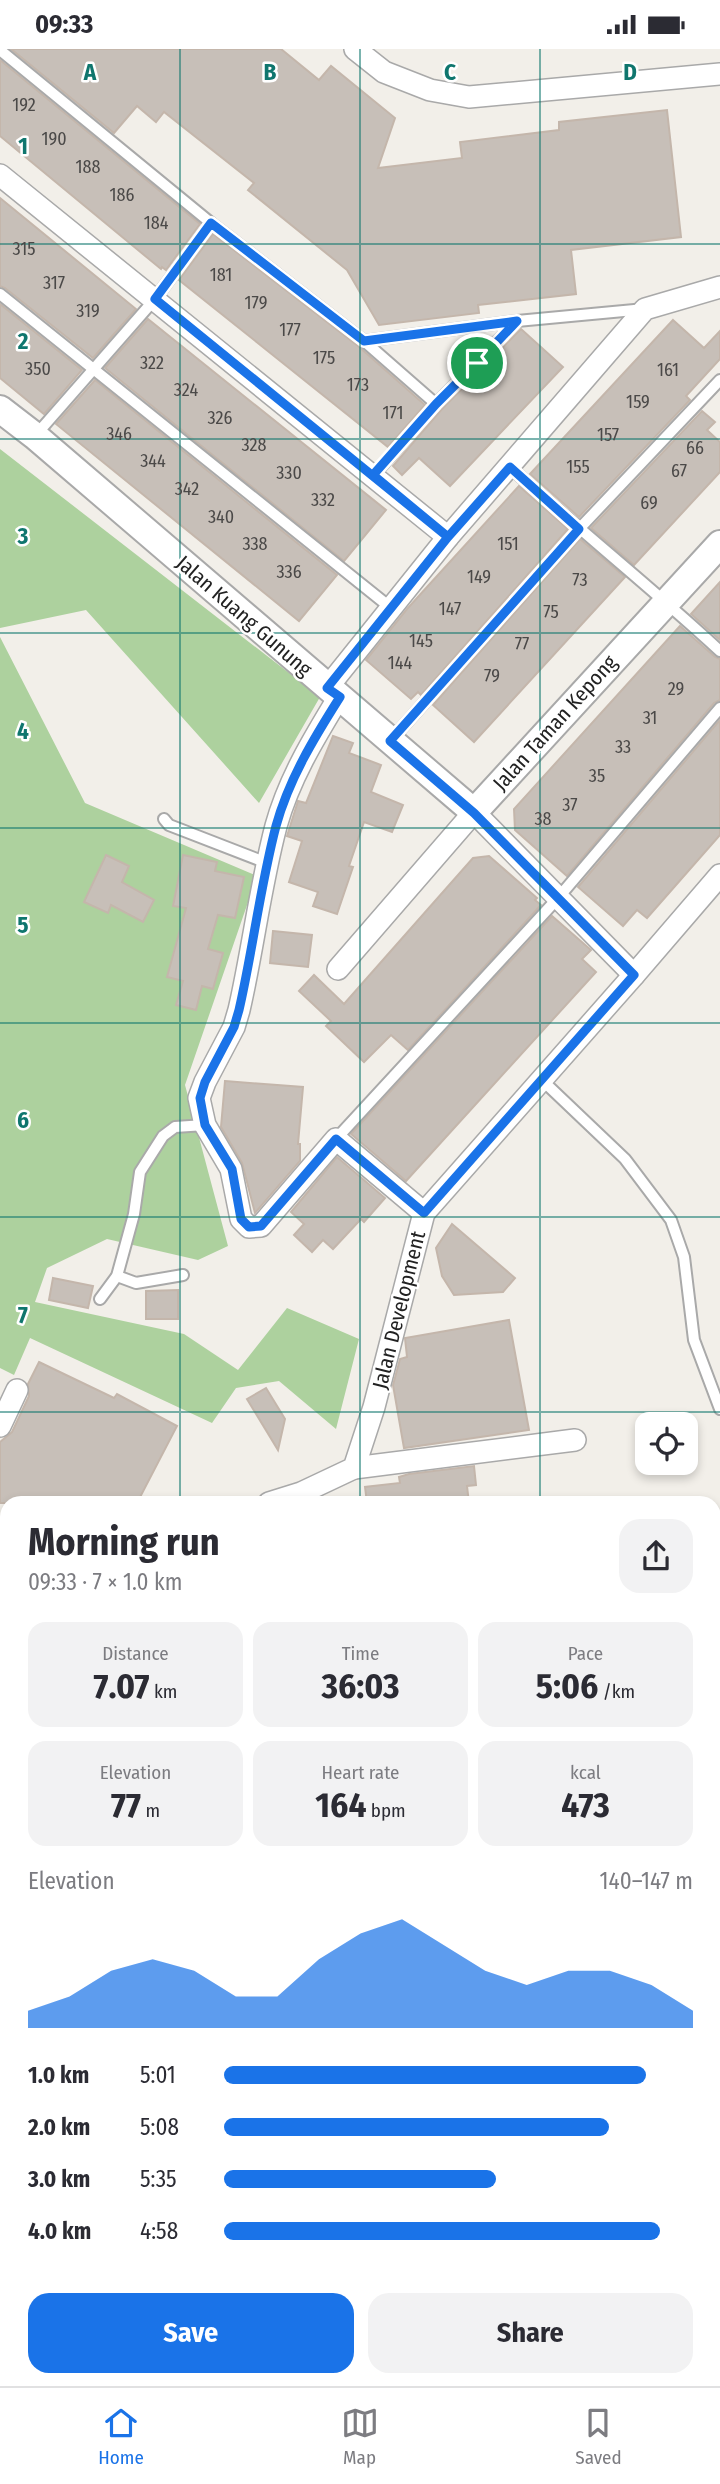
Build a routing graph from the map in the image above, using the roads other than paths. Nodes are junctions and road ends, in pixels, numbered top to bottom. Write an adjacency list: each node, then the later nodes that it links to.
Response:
1 (355, 49): 3 (street)
2 (0, 50): 5 (lane)
3 (720, 74)
4 (0, 175): 8 (street)
5 (211, 223): 8 (lane); 11 (lane)
6 (720, 287): 9 (street)
7 (0, 294): 12 (lane)
8 (155, 299): 12 (lane); 18 (street)
9 (645, 309): 10 (lane); 17 (street)
10 (517, 321): 11 (lane); 14 (lane)
11 (364, 341): 14 (lane)
12 (94, 370): 16 (lane); 23 (lane)
13 (720, 380): 19 (lane)
14 (436, 404): 18 (lane)
15 (0, 409): 16 (street, Jalan Kuang Gunung)
16 (35, 436): 25 (street, Jalan Kuang Gunung)
17 (510, 467): 19 (lane); 20 (street)
18 (373, 475): 20 (street)
19 (579, 529): 22 (lane); 27 (lane)
20 (448, 537): 23 (street)
21 (720, 544): 22 (street, Jalan Taman Kepong)
22 (666, 601): 24 (lane); 28 (street, Jalan Taman Kepong)
23 (391, 608): 25 (street)
24 (720, 651)
25 (333, 692): 27 (street, Jalan Kuang Gunung); 30 (street)
26 (720, 708): 32 (lane)
27 (390, 741): 28 (street, Jalan Kuang Gunung)
28 (474, 813): 32 (street, Jalan Kuang Gunung); 33 (street, Jalan Taman Kepong)
29 (164, 819): 30 (lane)
30 (267, 863): 36 (street)
31 (720, 875): 34 (street, Jalan Development)
32 (558, 898): 34 (street, Jalan Kuang Gunung); 37 (lane)
33 (338, 969)
34 (634, 975): 35 (street, Jalan Development)
35 (542, 1080): 38 (street, Jalan Development); 43 (lane)
36 (205, 1125): 37 (street); 40 (lane)
37 (336, 1139): 38 (street)
38 (424, 1213): 46 (street, Jalan Development)
39 (183, 1275): 40 (lane)
40 (117, 1276): 41 (lane)
41 (100, 1299)
42 (17, 1390): 44 (street)
43 (720, 1409)
44 (0, 1426)
45 (575, 1440): 46 (street)
46 (354, 1468): 47 (street)
47 (305, 1496)

